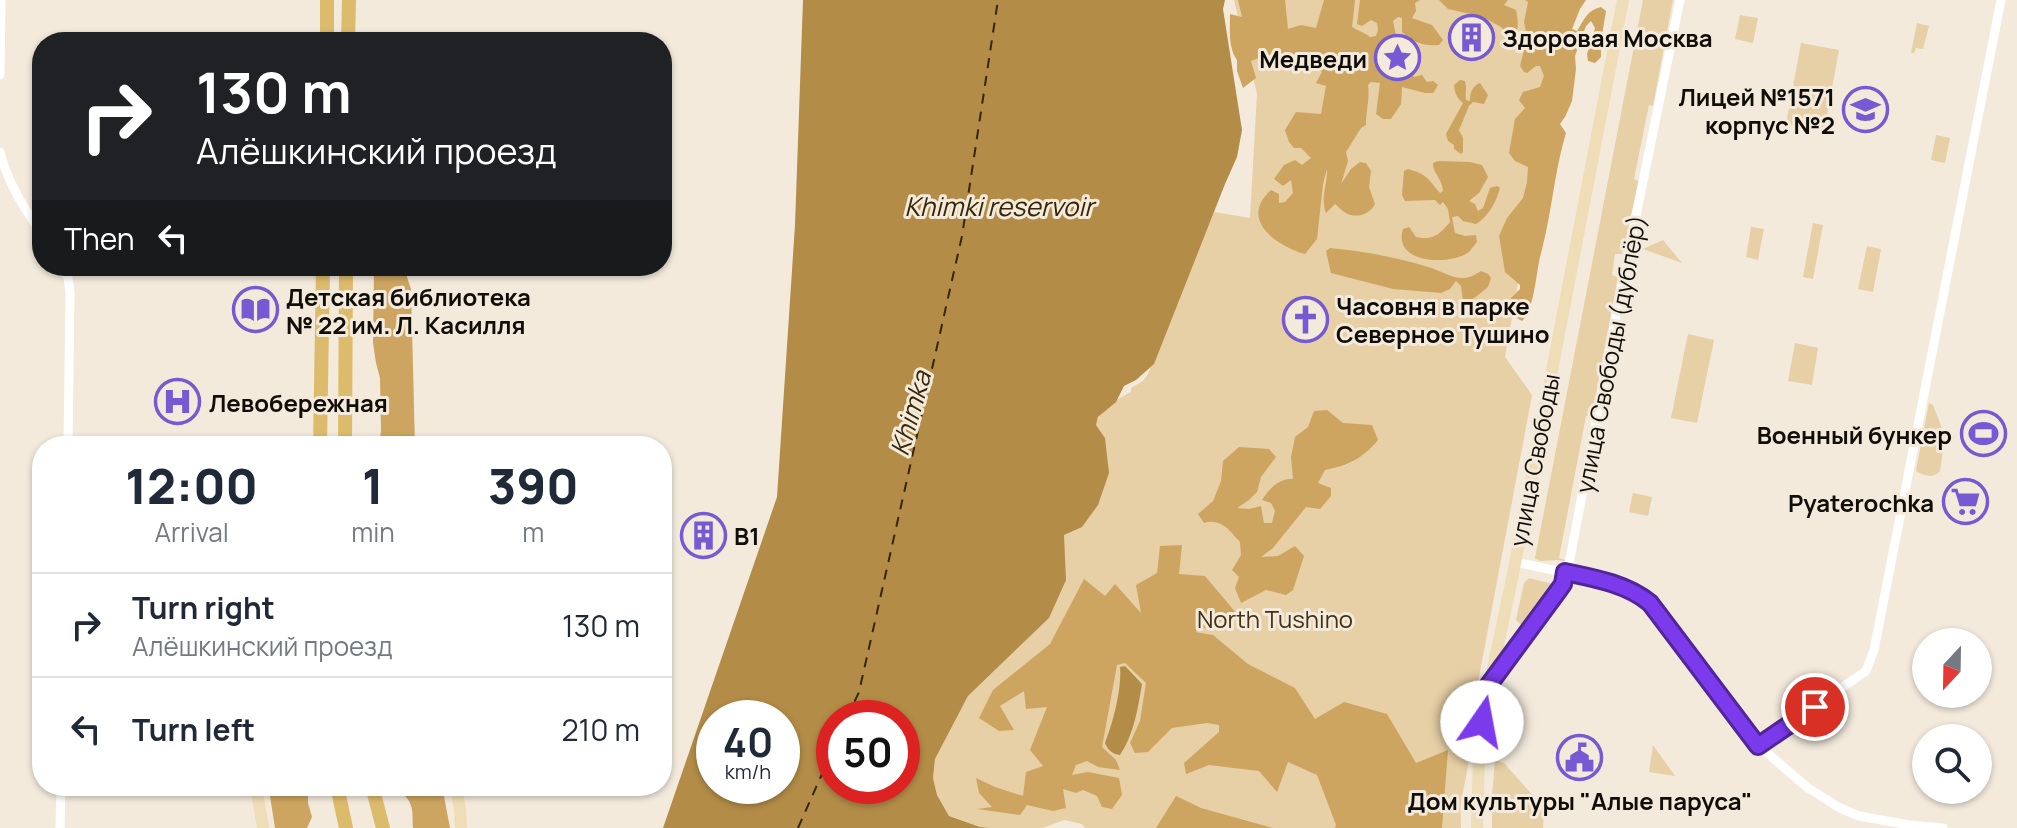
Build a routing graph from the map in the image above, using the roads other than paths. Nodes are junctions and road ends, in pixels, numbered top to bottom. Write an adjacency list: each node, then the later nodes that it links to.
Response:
1 (1, 0): 9 (street)
2 (327, 0): 7 (main road)
3 (349, 0): 8 (main road)
4 (1623, 0): 18 (main road, улица Свободы)
5 (1680, 0): 19 (street, улица Свободы (дублёр))
6 (2001, 0): 21 (street)
7 (327, 32)
8 (348, 32)
9 (0, 75)
10 (0, 152): 11 (street)
11 (32, 219)
12 (67, 276): 15 (street)
13 (323, 276): 16 (main road)
14 (346, 276): 17 (main road)
15 (68, 436)
16 (320, 436)
17 (345, 436)
18 (1515, 562): 19 (street); 20 (main road, улица Свободы)
19 (1565, 572): 20 (street, улица Свободы (дублёр)); 21 (street)
20 (1488, 686): 32 (main road, улица Свободы)
21 (1758, 746): 33 (street)
22 (61, 796): 27 (street)
23 (258, 796): 28 (main road)
24 (338, 796): 29 (main road)
25 (375, 796): 30 (main road)
26 (458, 796): 31 (main road)
27 (60, 828)
28 (263, 828)
29 (346, 828)
30 (383, 828)
31 (461, 828)
32 (1477, 828)
33 (1943, 828)

